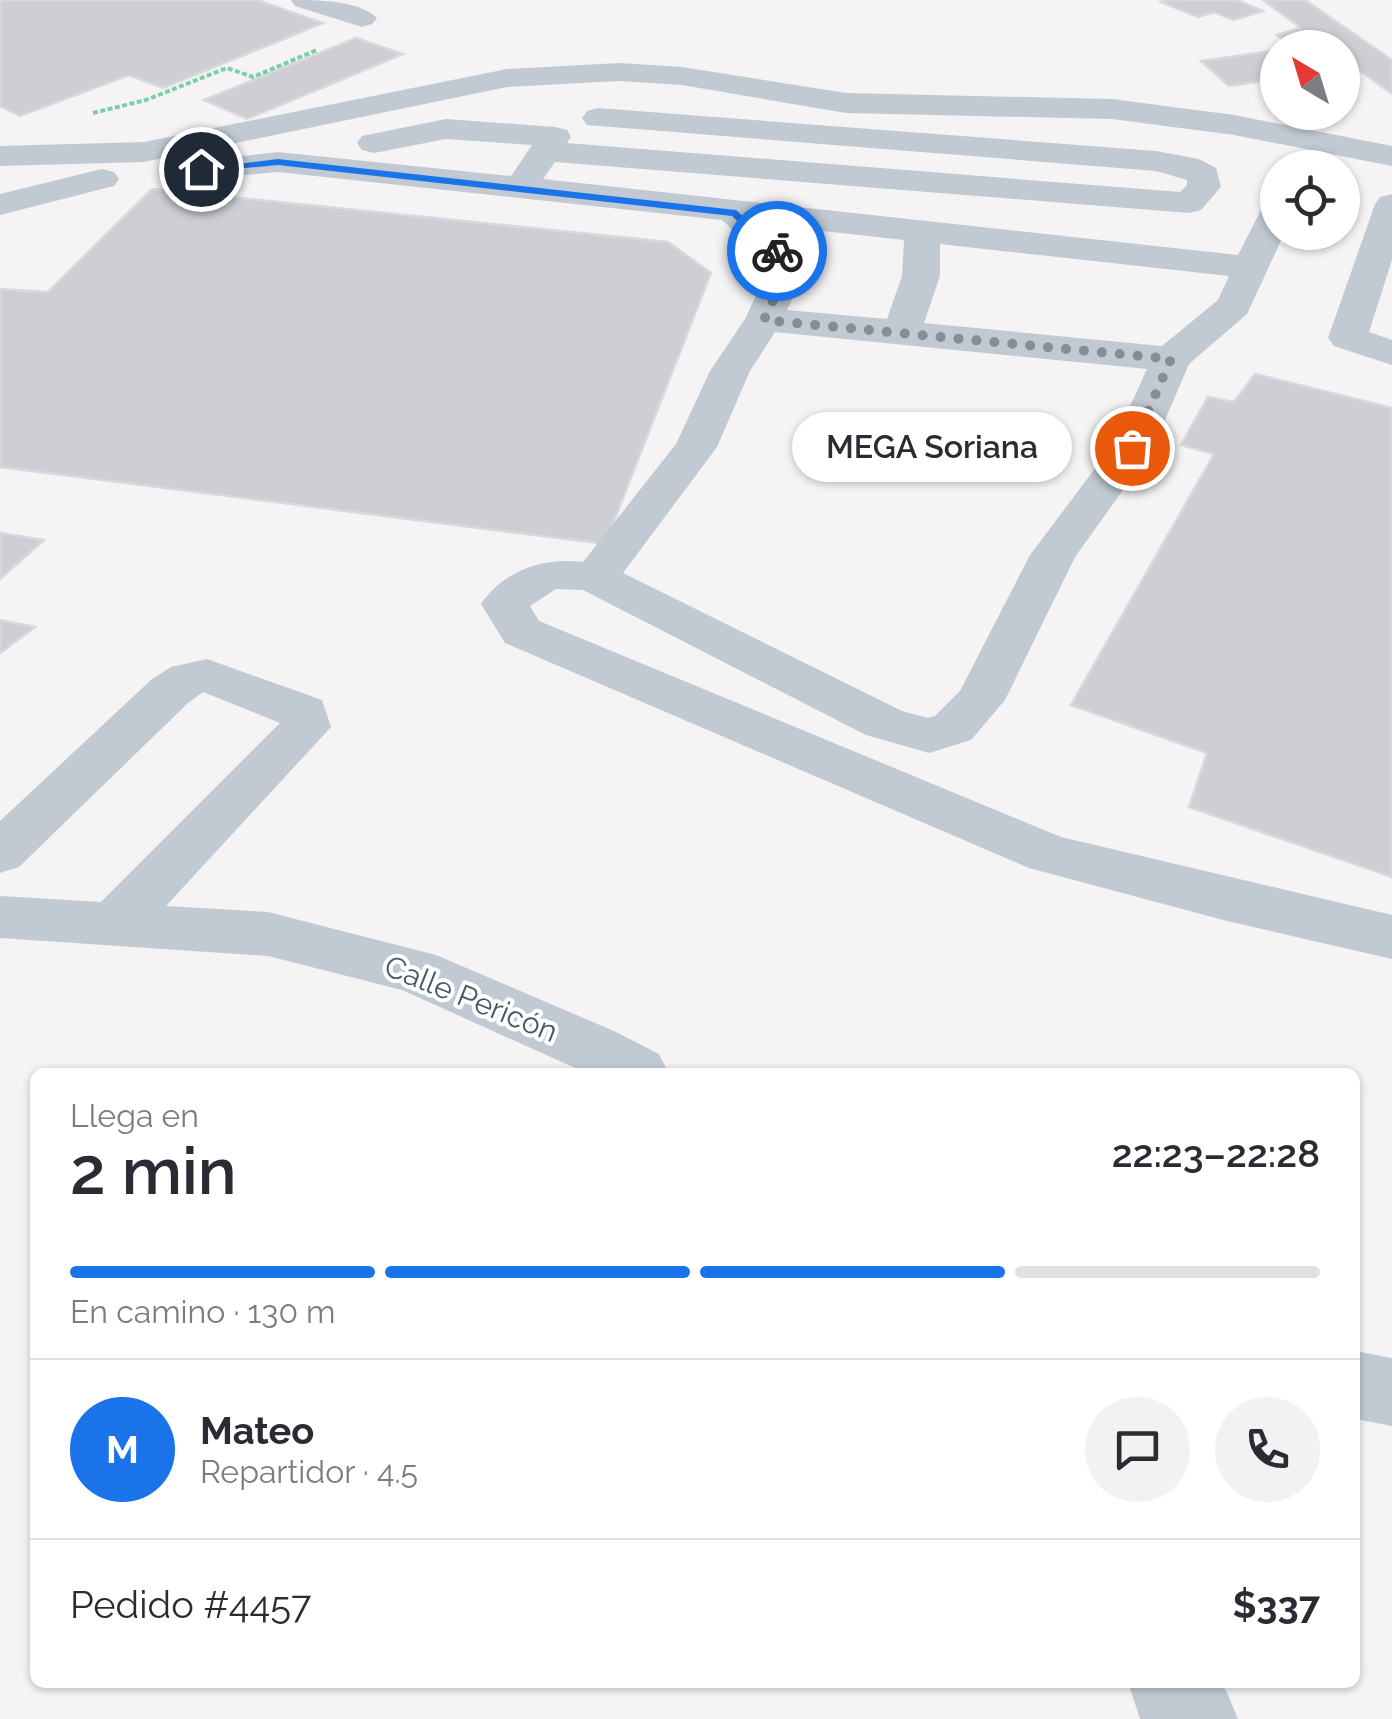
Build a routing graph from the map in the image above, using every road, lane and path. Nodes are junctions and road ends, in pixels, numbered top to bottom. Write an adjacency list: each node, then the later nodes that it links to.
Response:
1 (305, 0): 2 (street)
2 (362, 18)
3 (317, 50): 5 (path)
4 (609, 73): 6 (street); 7 (street); 8 (street); 10 (street)
5 (146, 100)
6 (598, 118): 7 (street); 14 (street)
7 (560, 148): 12 (street); 13 (street); 14 (street)
8 (1289, 150)
9 (1360, 155): 11 (street)
10 (0, 156)
11 (1392, 156)
12 (278, 162): 13 (street); 16 (street)
13 (520, 187): 17 (street)
14 (1189, 203): 20 (street)
15 (1392, 204): 24 (street)
16 (0, 205)
17 (736, 213): 18 (street); 22 (street)
18 (922, 232): 20 (street); 23 (street)
19 (1260, 249): 21 (street)
20 (1179, 260): 21 (street)
21 (1252, 268): 25 (street)
22 (764, 320): 23 (street); 26 (street)
23 (902, 330): 25 (street)
24 (1392, 352)
25 (1171, 359): 26 (street)
26 (595, 578): 30 (street)
27 (0, 853): 29 (street)
28 (0, 917): 29 (street, Calle Pericón)
29 (114, 924): 31 (street, Calle Pericón)
30 (1392, 936)
31 (630, 1068)
32 (1360, 1386): 33 (street)
33 (1392, 1392)
34 (1169, 1688): 35 (street)
35 (1198, 1719)

